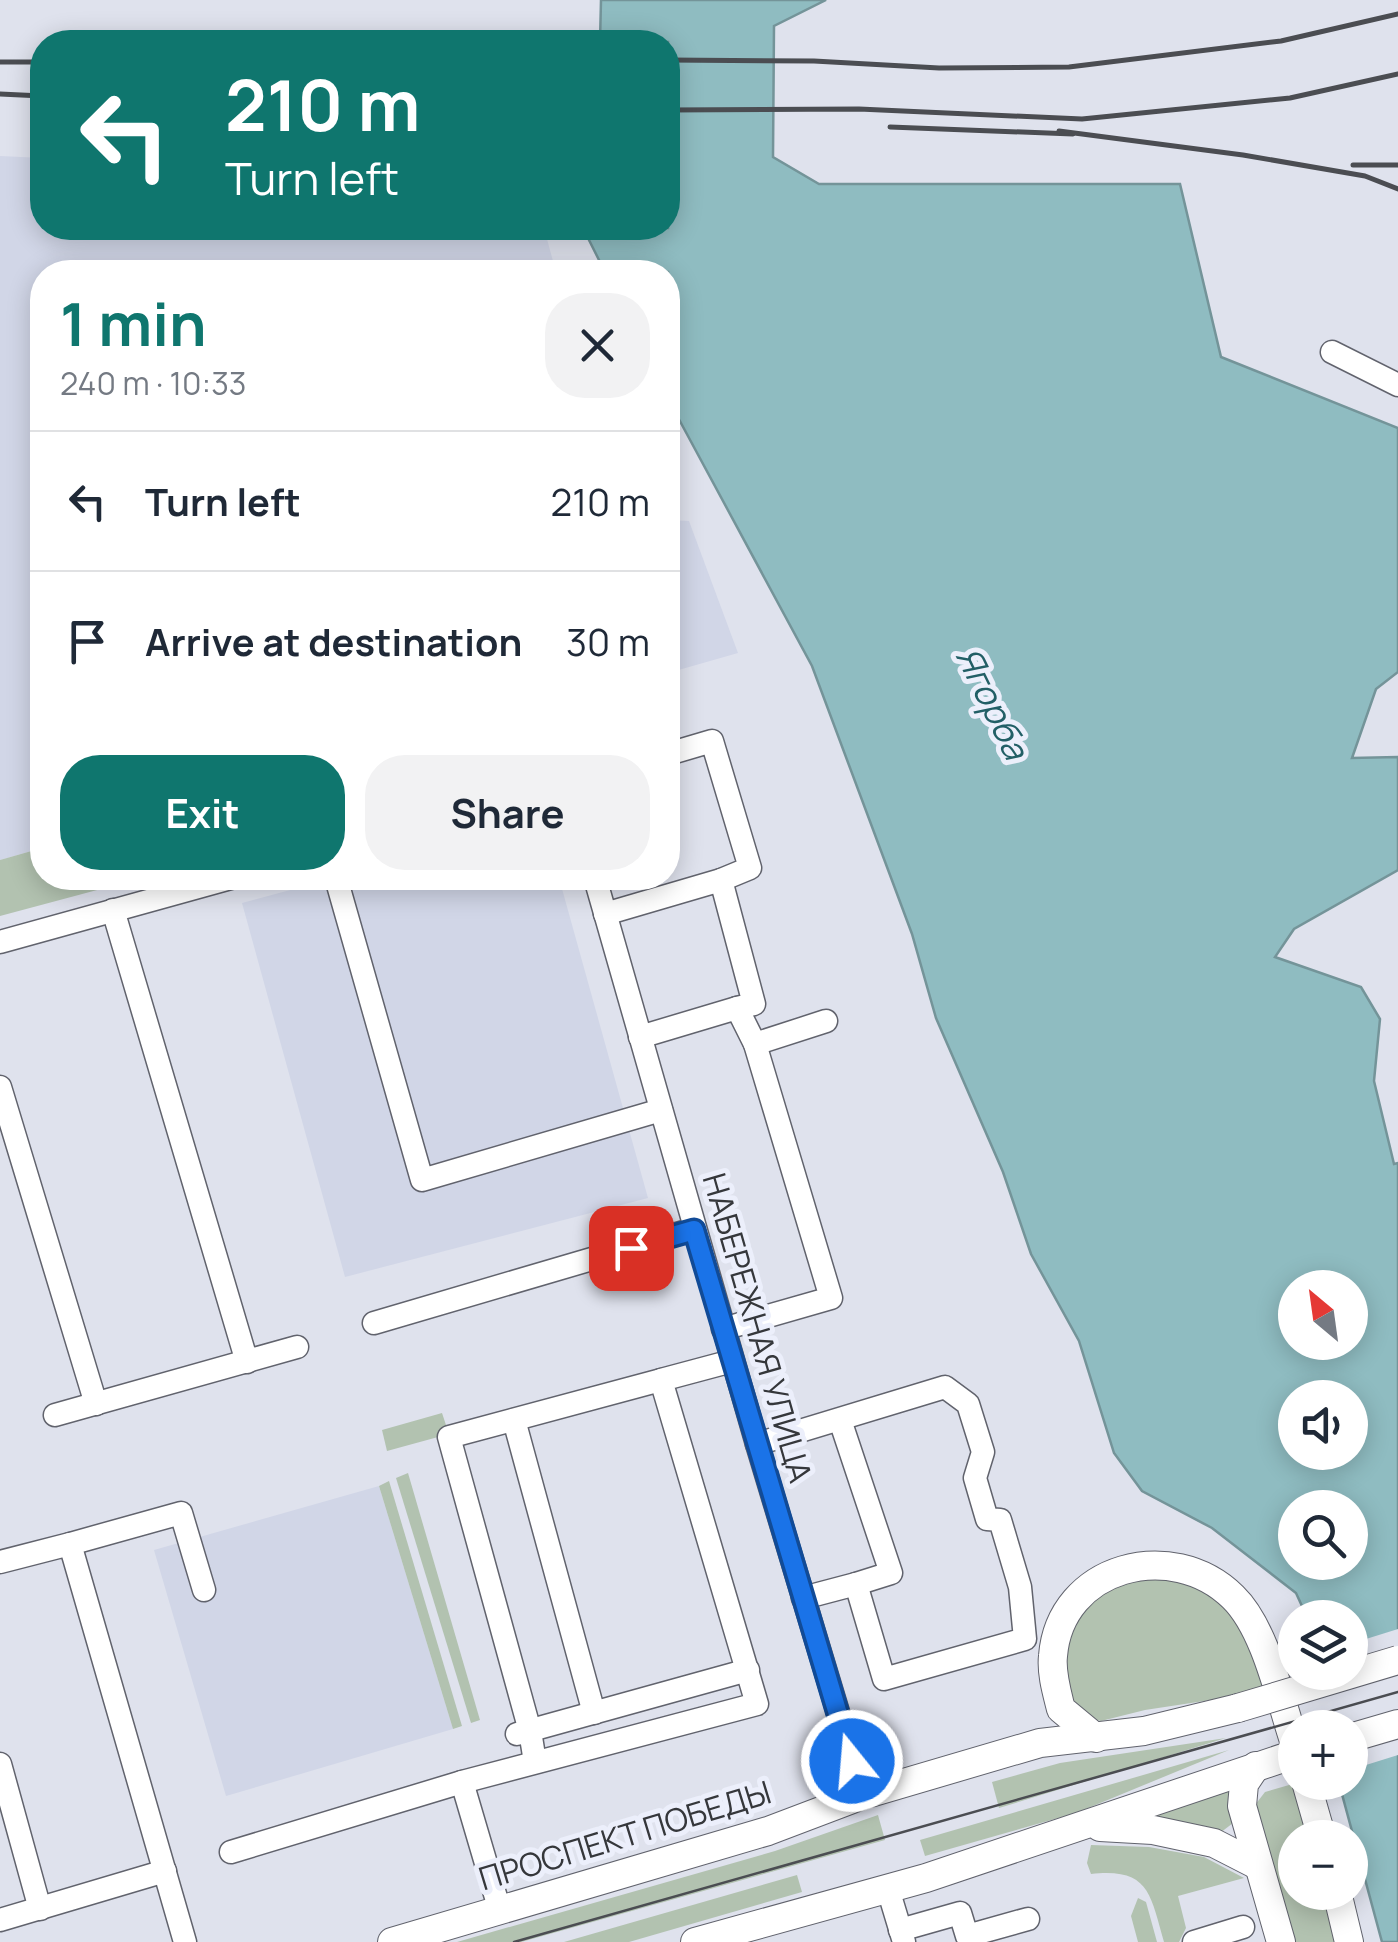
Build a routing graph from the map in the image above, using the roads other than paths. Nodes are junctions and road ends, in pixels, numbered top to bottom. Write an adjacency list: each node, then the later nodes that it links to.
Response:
1 (1332, 352): 2 (street)
2 (1398, 386)
3 (680, 750): 4 (street)
4 (721, 880): 5 (street); 13 (street)
5 (680, 885)
6 (187, 890): 10 (street)
7 (339, 890): 18 (street)
8 (598, 890): 11 (street, НАБЕРЕЖНАЯ УЛИЦА)
9 (660, 890): 11 (street)
10 (113, 910): 12 (street); 24 (street)
11 (605, 914): 15 (street, НАБЕРЕЖНАЯ УЛИЦА)
12 (0, 942)
13 (737, 1008): 15 (street); 16 (street)
14 (826, 1020): 16 (street)
15 (640, 1037): 18 (street, НАБЕРЕЖНАЯ УЛИЦА)
16 (754, 1044): 21 (street)
17 (0, 1087): 26 (street)
18 (661, 1110): 19 (street, НАБЕРЕЖНАЯ УЛИЦА)
19 (694, 1230): 20 (street); 21 (street, НАБЕРЕЖНАЯ УЛИЦА)
20 (374, 1323)
21 (724, 1329): 23 (street, НАБЕРЕЖНАЯ УЛИЦА)
22 (297, 1347): 24 (street)
23 (732, 1361): 25 (street); 30 (street, НАБЕРЕЖНАЯ УЛИЦА)
24 (246, 1362): 26 (street)
25 (661, 1380): 28 (street); 37 (street)
26 (96, 1404): 27 (street)
27 (55, 1415)
28 (514, 1420): 40 (street); 42 (street)
29 (840, 1420): 30 (street); 33 (street); 33 (street)
30 (756, 1444): 35 (street, НАБЕРЕЖНАЯ УЛИЦА)
31 (70, 1544): 32 (street); 34 (street); 55 (street)
32 (0, 1562)
33 (856, 1584): 35 (street)
34 (204, 1590)
35 (803, 1598): 51 (street, НАБЕРЕЖНАЯ УЛИЦА)
36 (1398, 1660): 44 (main road, ПРОСПЕКТ ПОБЕДЫ, bridge)
37 (748, 1670): 40 (street); 47 (street)
38 (1061, 1709): 39 (main road); 44 (main road); 45 (main road)
39 (1283, 1710)
40 (594, 1713): 42 (street)
41 (1398, 1724): 43 (main road)
42 (524, 1732): 47 (street)
43 (1368, 1733)
44 (1096, 1738): 45 (main road, ПРОСПЕКТ ПОБЕДЫ)
45 (1040, 1743): 51 (main road, ПРОСПЕКТ ПОБЕДЫ)
46 (1278, 1759): 49 (main road)
47 (535, 1762): 50 (street)
48 (0, 1764): 57 (street)
49 (1256, 1766): 52 (main road); 54 (main road)
50 (462, 1782): 53 (street); 59 (street)
51 (863, 1795): 59 (main road, ПРОСПЕКТ ПОБЕДЫ)
52 (1083, 1826): 54 (main road); 56 (main road)
53 (231, 1852)
54 (1257, 1865): 68 (main road)
55 (165, 1871): 57 (street); 64 (street)
56 (888, 1889): 63 (street); 66 (main road)
57 (40, 1908): 61 (street)
58 (1340, 1910): 69 (main road)
59 (500, 1911): 65 (main road, ПРОСПЕКТ ПОБЕДЫ)
60 (1028, 1919): 63 (street)
61 (0, 1920)
62 (1242, 1928): 67 (street)
63 (902, 1936)
64 (185, 1942)
65 (392, 1942)
66 (695, 1942)
67 (1194, 1942)
68 (1281, 1942)
69 (1348, 1942)

